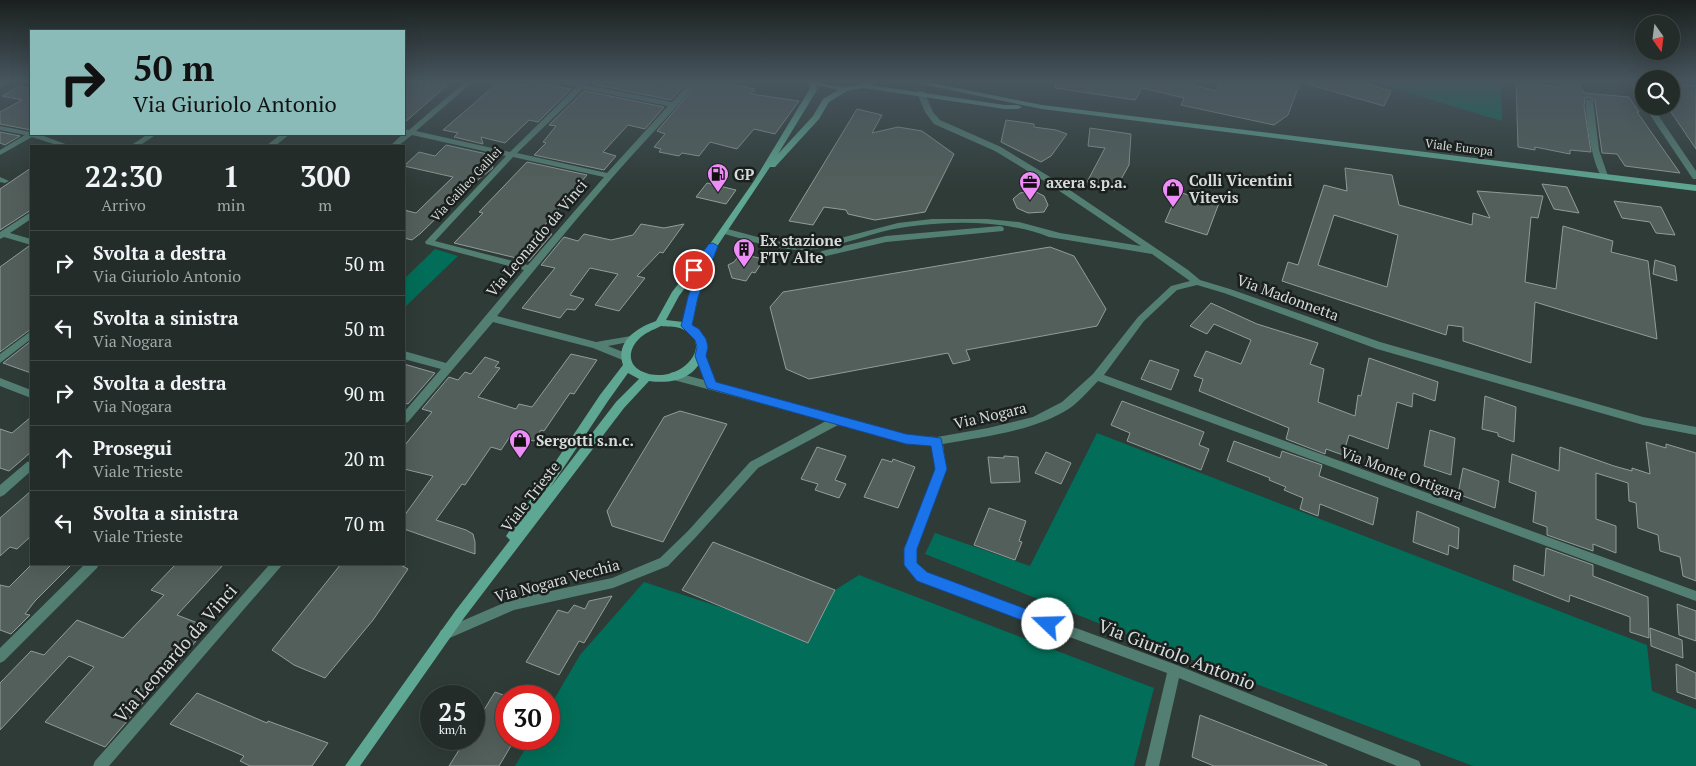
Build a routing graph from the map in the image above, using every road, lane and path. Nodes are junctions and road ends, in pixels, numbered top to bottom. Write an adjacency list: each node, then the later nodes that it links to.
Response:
1 (427, 116): 11 (street)
2 (551, 116): 23 (street, Via Galileo Galilei)
3 (665, 116): 24 (street, Via Leonardo da Vinci)
4 (796, 116): 27 (main road)
5 (816, 116): 27 (main road)
6 (932, 116): 35 (street, Via Madonnetta)
7 (1113, 116): 25 (main road, Viale Europa)
8 (1591, 116): 25 (street)
9 (1655, 116): 26 (street)
10 (0, 128): 12 (street)
11 (406, 132): 23 (street)
12 (30, 134)
13 (30, 135): 22 (street)
14 (35, 135): 18 (street)
15 (151, 135): 19 (street)
16 (285, 135): 20 (street)
17 (403, 135): 21 (street)
18 (64, 145)
19 (136, 145)
20 (271, 145)
21 (395, 145)
22 (0, 153)
23 (510, 155): 24 (street); 37 (street, Via Galileo Galilei)
24 (609, 176): 37 (street, Via Leonardo da Vinci)
25 (1604, 176): 28 (main road, Viale Europa)
26 (1696, 177)
27 (758, 181): 30 (main road)
28 (1696, 188)
29 (30, 216): 32 (street)
30 (724, 231): 31 (street); 34 (main road)
31 (1056, 234): 35 (street); 36 (street)
32 (2, 235): 33 (street)
33 (30, 242)
34 (713, 246): 40 (main road); 41 (main road)
35 (1154, 251): 38 (street, Via Madonnetta)
36 (822, 254)
37 (530, 269): 39 (street, Via Leonardo da Vinci)
38 (1197, 282): 52 (street, Via Nogara); 58 (street, Via Madonnetta)
39 (492, 318): 44 (street); 49 (street, Via Leonardo da Vinci)
40 (660, 323): 41 (main road); 43 (main road)
41 (686, 326): 46 (main road)
42 (30, 335): 47 (street)
43 (631, 338): 44 (street); 48 (main road, Viale Trieste)
44 (595, 345): 48 (street)
45 (405, 355): 49 (street)
46 (700, 356): 50 (main road); 54 (street)
47 (0, 359)
48 (627, 361): 51 (main road); 65 (main road, Viale Trieste)
49 (449, 368): 56 (street, Via Leonardo da Vinci)
50 (674, 376): 51 (main road); 54 (street, Via Nogara)
51 (647, 377): 65 (main road, Viale Trieste)
52 (1097, 377): 59 (street, Via Nogara); 64 (street, Via Monte Ortigara)
53 (0, 382): 55 (street)
54 (712, 385): 57 (street, Via Nogara)
55 (30, 394)
56 (405, 418)
57 (836, 421): 59 (street, Via Nogara); 66 (street, Via Nogara Vecchia)
58 (1696, 431)
59 (937, 442): 68 (street, Via Giuriolo Antonio)
60 (30, 466): 61 (street)
61 (0, 492)
62 (92, 565): 67 (street)
63 (276, 565): 69 (street, Via Leonardo da Vinci)
64 (1696, 596)
65 (460, 614): 66 (main road, Viale Trieste)
66 (445, 634): 70 (main road, Viale Trieste)
67 (0, 657)
68 (1174, 670): 71 (street); 72 (street, Via Giuriolo Antonio)
69 (100, 766)
70 (352, 766)
71 (1152, 766)
72 (1414, 766)

